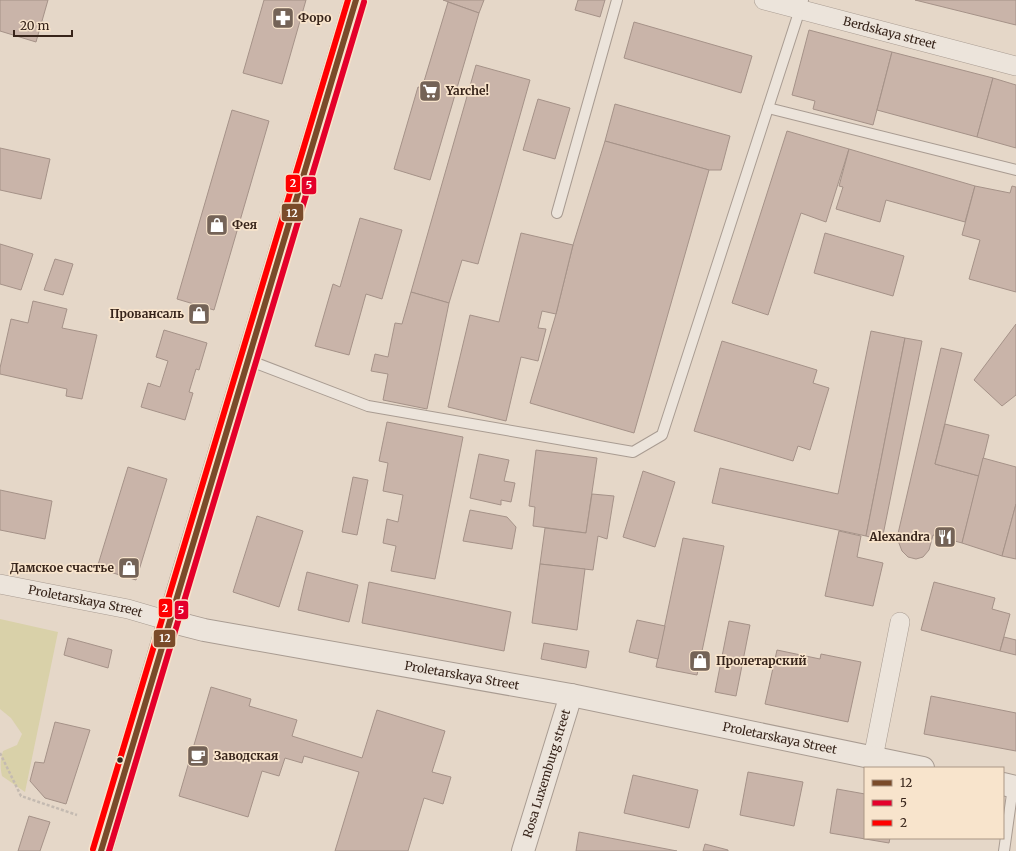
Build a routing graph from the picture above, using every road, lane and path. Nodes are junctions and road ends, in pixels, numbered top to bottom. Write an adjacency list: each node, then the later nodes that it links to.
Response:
1 (356, 0): 9 (street)
2 (617, 0): 8 (lane)
3 (764, 0): 4 (street, Berdskaya street)
4 (802, 5): 5 (street, Berdskaya street); 6 (lane)
5 (1016, 66)
6 (768, 108): 7 (lane); 9 (lane)
7 (1016, 170)
8 (557, 212)
9 (248, 360): 11 (street)
10 (0, 584): 11 (street, Proletarskaya Street)
11 (169, 621): 13 (street, Proletarskaya Street); 19 (street)
12 (900, 622): 15 (street)
13 (571, 696): 15 (street, Proletarskaya Street); 20 (street, Rosa Luxemburg street)
14 (0, 753): 18 (path)
15 (873, 758): 16 (street, Proletarskaya Street)
16 (918, 767)
17 (1011, 786): 21 (lane)
18 (77, 815)
19 (101, 851)
20 (523, 851)
21 (1004, 851)

